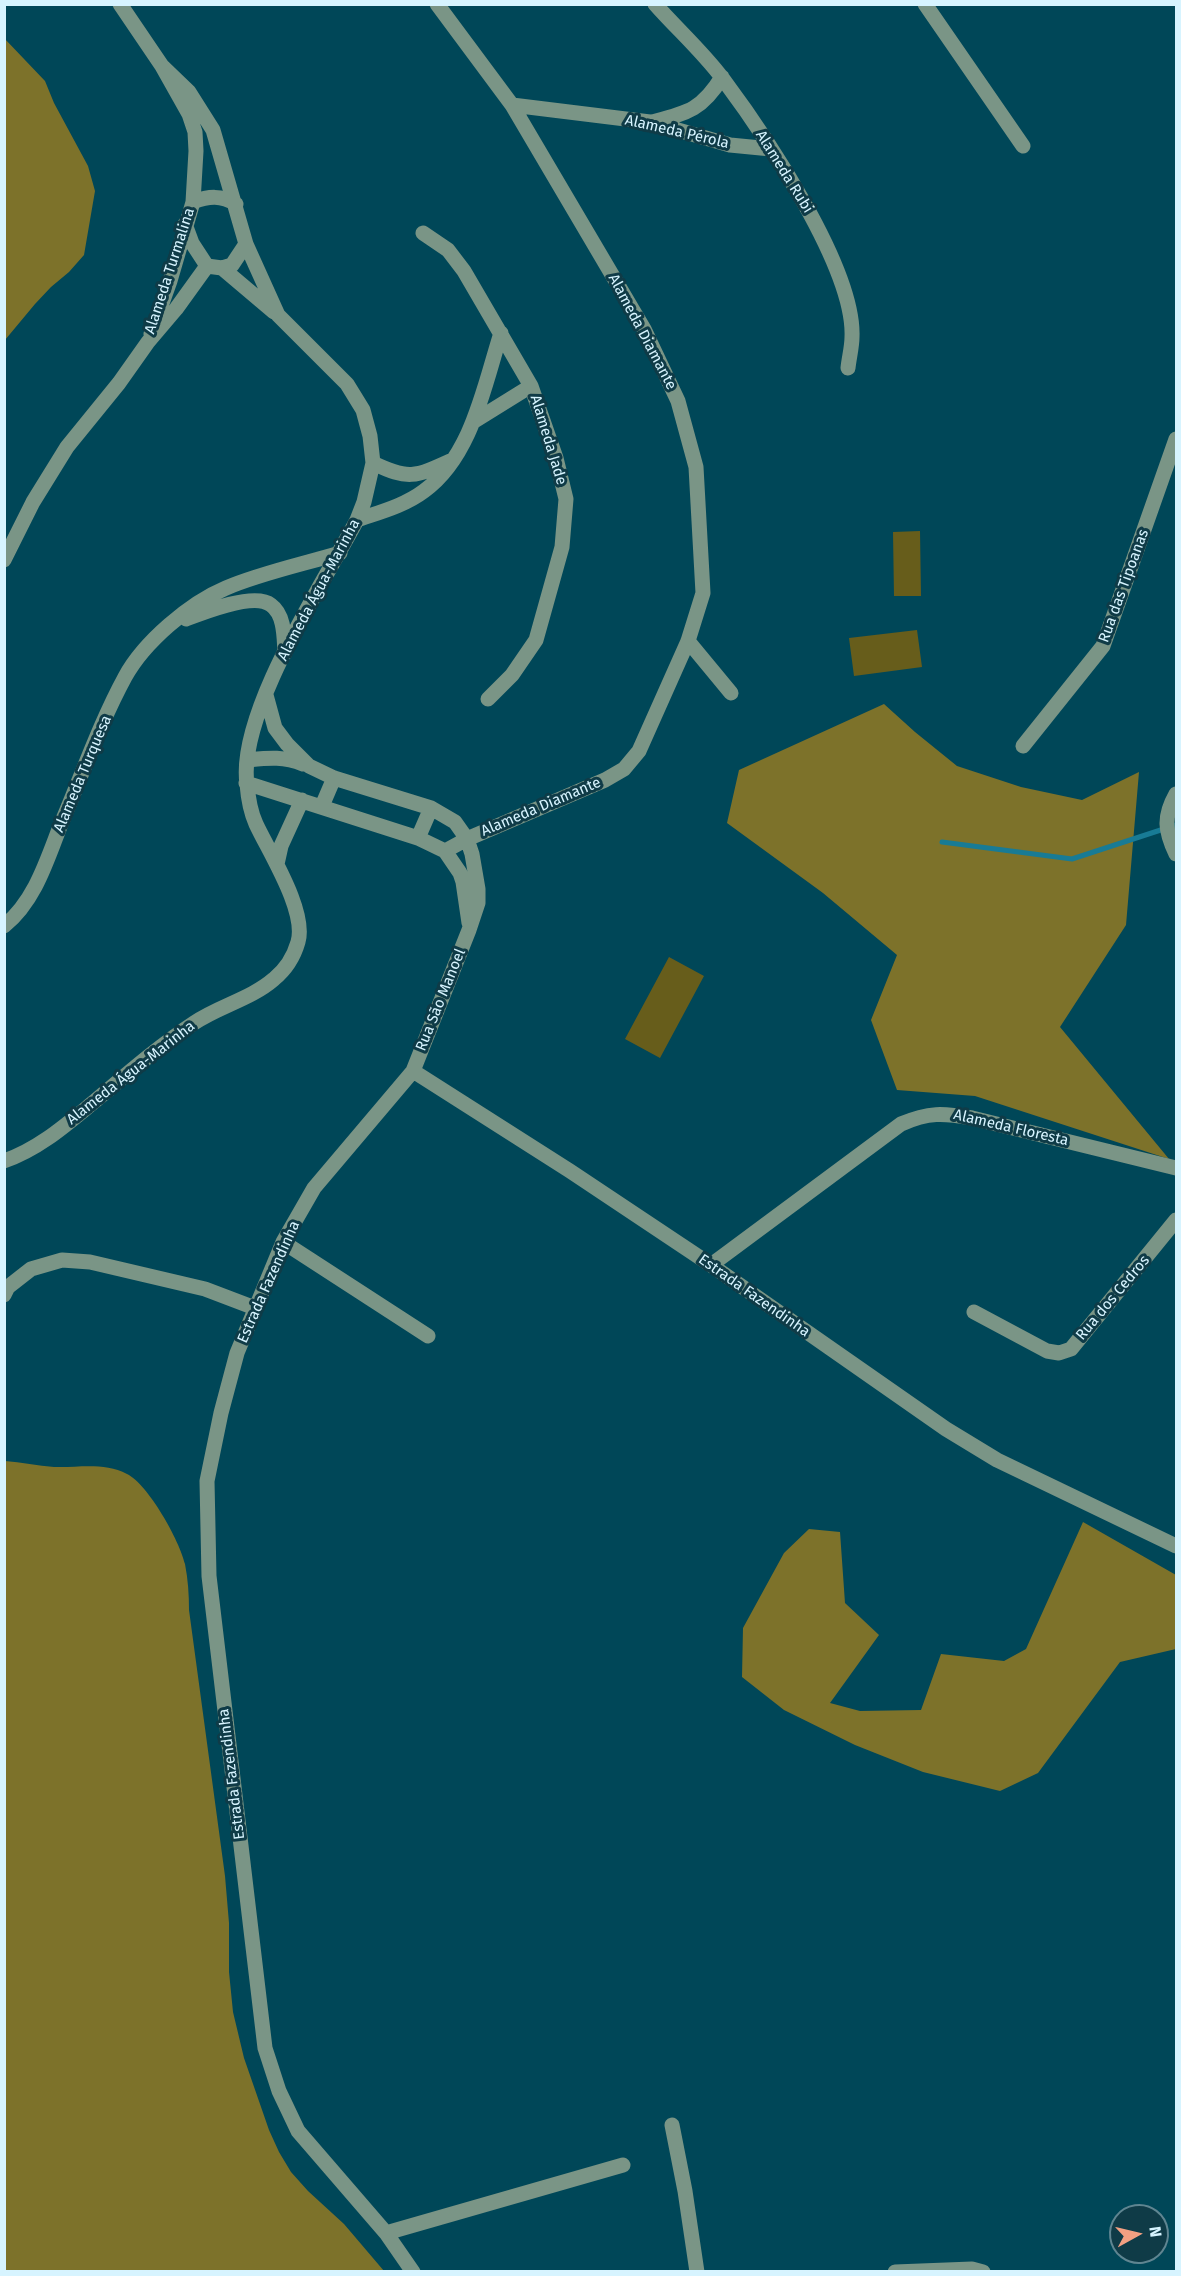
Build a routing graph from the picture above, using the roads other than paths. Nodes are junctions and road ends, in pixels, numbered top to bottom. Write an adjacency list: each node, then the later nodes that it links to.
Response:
1 (120, 4): 5 (street, Alameda Turmalina)
2 (437, 4): 7 (street, Alameda Diamante)
3 (655, 4): 6 (street, Alameda Rubi)
4 (925, 4): 9 (street)
5 (162, 66): 11 (street, Alameda Turmalina); 12 (street, Alameda Água-Marinha)
6 (722, 77): 8 (street); 10 (street, Alameda Rubi)
7 (512, 105): 8 (street, Alameda Pérola); 30 (street, Alameda Diamante)
8 (650, 122): 10 (street, Alameda Pérola)
9 (1023, 146)
10 (771, 149): 20 (street, Alameda Rubi)
11 (193, 202): 12 (street); 13 (street, Alameda Turmalina)
12 (236, 204): 15 (street, Alameda Água-Marinha)
13 (185, 224): 16 (street); 19 (street, Alameda Turmalina)
14 (423, 233): 18 (street, Alameda Jade)
15 (246, 244): 16 (street); 17 (street, Alameda Água-Marinha)
16 (215, 267): 17 (street); 19 (street, Alameda Turmalina)
17 (278, 315): 25 (street, Alameda Água-Marinha)
18 (501, 333): 21 (street, Alameda Jade); 22 (street)
19 (148, 342): 28 (street, Alameda Turmalina)
20 (848, 368)
21 (531, 387): 22 (street); 34 (street, Alameda Jade)
22 (474, 422): 24 (street)
23 (1176, 439): 35 (street, Rua das Tipoanas)
24 (452, 460): 25 (street); 26 (street)
25 (373, 463): 26 (street, Alameda Água-Marinha)
26 (357, 520): 27 (street, Alameda Água-Marinha)
27 (340, 553): 29 (street, Alameda Turquesa); 31 (street, Alameda Água-Marinha)
28 (4, 560)
29 (169, 626): 31 (street, Alameda Turquesa); 49 (street, Alameda Turquesa)
30 (688, 641): 32 (street); 45 (street, Alameda Diamante)
31 (285, 653): 33 (street, Alameda Água-Marinha)
32 (731, 693)
33 (266, 695): 36 (street, Alameda Água-Marinha); 37 (street, Alameda Diamante)
34 (488, 699)
35 (1023, 746)
36 (247, 760): 37 (street, Alameda Diamante); 39 (street, Alameda Água-Marinha)
37 (309, 766): 38 (street, Alameda Diamante)
38 (334, 778): 42 (street); 43 (street, Alameda Diamante)
39 (246, 783): 41 (street); 48 (street, Alameda Água-Marinha)
40 (1176, 794): 47 (street)
41 (302, 800): 42 (street); 48 (street)
42 (322, 806): 44 (street)
43 (431, 808): 44 (street); 45 (street, Alameda Diamante)
44 (418, 838): 46 (street)
45 (467, 839): 46 (street, Alameda Diamante); 50 (street, Rua São Manoel)
46 (445, 851): 50 (street, Rua São Manoel)
47 (1176, 854)
48 (277, 864): 52 (street, Alameda Água-Marinha)
49 (4, 926)
50 (470, 930): 51 (street, Rua São Manoel)
51 (413, 1071): 55 (street, Estrada Fazendinha); 56 (street, Estrada Fazendinha)
52 (4, 1161)
53 (1176, 1168): 56 (street, Alameda Floresta)
54 (1176, 1220): 59 (street, Rua dos Cedros)
55 (283, 1242): 58 (street, Estrada Fazendinha); 60 (street)
56 (711, 1265): 61 (street, Estrada Fazendinha)
57 (4, 1295): 58 (street)
58 (255, 1308): 64 (street, Estrada Fazendinha)
59 (974, 1312)
60 (428, 1336)
61 (1176, 1546)
62 (672, 2126): 66 (street)
63 (623, 2165): 64 (street)
64 (386, 2233): 65 (street, Estrada Fazendinha)
65 (413, 2271)
66 (697, 2271)
67 (895, 2271): 68 (street)
68 (983, 2271)

